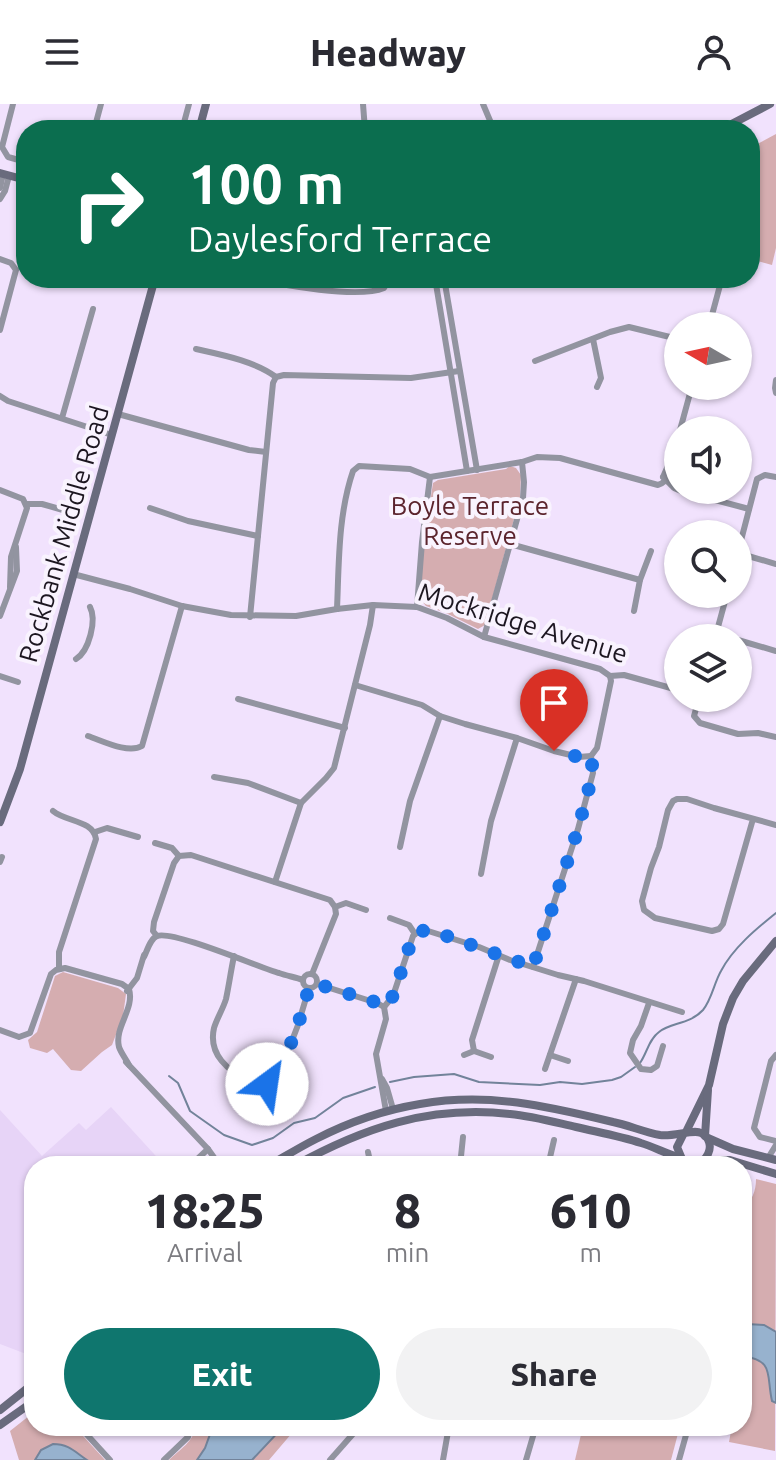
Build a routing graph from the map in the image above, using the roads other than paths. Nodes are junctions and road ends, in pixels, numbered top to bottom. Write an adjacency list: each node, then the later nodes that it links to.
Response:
1 (13, 104): 4 (street)
2 (770, 104): 3 (main road)
3 (739, 120)
4 (16, 159)
5 (4, 174): 6 (street)
6 (0, 194)
7 (0, 259): 16 (street)
8 (152, 288): 27 (main road, Rockbank Middle Road)
9 (313, 288): 10 (street)
10 (384, 288)
11 (437, 288): 21 (street)
12 (445, 288): 21 (street)
13 (719, 288): 15 (street)
14 (93, 309): 28 (street)
15 (713, 312)
16 (0, 330)
17 (664, 336): 18 (street)
18 (593, 339): 20 (street); 24 (street)
19 (196, 349): 22 (street)
20 (535, 361)
21 (455, 372): 22 (street); 32 (street); 33 (street)
22 (276, 377): 30 (street)
23 (776, 380): 25 (street)
24 (597, 387)
25 (776, 393)
26 (3, 399): 28 (street)
27 (118, 414): 29 (main road, Rockbank Middle Road); 30 (street)
28 (62, 418): 29 (street)
29 (112, 435): 49 (main road, Rockbank Middle Road)
30 (266, 452): 44 (street)
31 (522, 462): 32 (street); 36 (street); 45 (street)
32 (477, 470): 33 (street)
33 (467, 471): 34 (street)
34 (430, 477): 54 (street); 55 (street)
35 (776, 477): 41 (street)
36 (664, 479)
37 (0, 490): 38 (street)
38 (27, 504): 42 (street); 57 (street)
39 (730, 504): 41 (street)
40 (150, 508): 44 (street)
41 (749, 509): 43 (street)
42 (63, 510)
43 (746, 520)
44 (258, 536): 58 (street)
45 (510, 544): 50 (street); 59 (street)
46 (651, 551): 50 (street)
47 (752, 556): 48 (street)
48 (776, 564)
49 (73, 574): 52 (street, Mockridge Avenue); 77 (main road, Rockbank Middle Road)
50 (640, 580): 56 (street)
51 (373, 605): 54 (street, Mockridge Avenue); 55 (street, Mockridge Avenue); 66 (street)
52 (182, 606): 58 (street, Mockridge Avenue); 72 (street)
53 (90, 607): 62 (street)
54 (417, 607): 59 (street, Mockridge Avenue)
55 (337, 609): 58 (street, Mockridge Avenue)
56 (634, 611)
57 (0, 616)
58 (250, 617)
59 (484, 637): 64 (street, Mockridge Avenue)
60 (752, 644): 61 (street)
61 (776, 651)
62 (76, 659)
63 (0, 676): 65 (street)
64 (610, 676): 67 (street, Mockridge Avenue); 75 (street)
65 (18, 682)
66 (355, 685): 70 (street); 71 (street)
67 (664, 686)
68 (238, 699): 71 (street)
69 (695, 712): 73 (street)
70 (440, 716): 74 (street); 87 (street)
71 (345, 728): 78 (street)
72 (88, 736)
73 (776, 737)
74 (517, 738): 75 (street); 89 (street)
75 (591, 756): 99 (street)
76 (214, 777): 78 (street)
77 (8, 801): 79 (main road, Rockbank Middle Road); 82 (main road, Rockbank Middle Road)
78 (301, 803): 90 (street)
79 (0, 810)
80 (53, 811): 84 (street)
81 (753, 819): 81 (street); 83 (street)
82 (0, 822)
83 (776, 825)
84 (95, 832): 85 (street); 100 (street)
85 (138, 837)
86 (155, 843): 88 (street)
87 (400, 847)
88 (179, 856): 90 (street); 94 (street)
89 (481, 874)
90 (275, 882): 91 (street)
91 (335, 907): 92 (street); 101 (street)
92 (366, 910)
93 (390, 918): 95 (street)
94 (156, 934): 98 (street); 106 (street)
95 (415, 934): 97 (street); 108 (street)
96 (776, 941): 119 (main road)
97 (499, 955): 99 (street); 112 (street)
98 (234, 956): 103 (street); 105 (street)
99 (533, 967): 102 (street)
100 (59, 968): 106 (street); 110 (street)
101 (312, 974): 103 (street); 104 (street)
102 (576, 979): 107 (street); 114 (street)
103 (303, 980): 105 (street)
104 (317, 984): 105 (street); 108 (street)
105 (309, 988)
106 (128, 990): 127 (street)
107 (649, 1003): 109 (street); 111 (street)
108 (384, 1007): 120 (street)
109 (682, 1012)
110 (0, 1030)
111 (663, 1046)
112 (474, 1051): 113 (street); 116 (street)
113 (464, 1055)
114 (550, 1055): 117 (street); 118 (street)
115 (776, 1055): 126 (street)
116 (491, 1057)
117 (568, 1061)
118 (545, 1069)
119 (709, 1085): 122 (main road); 124 (main road)
120 (389, 1110): 121 (main road); 122 (main road); 131 (main road)
121 (394, 1123): 132 (main road); 136 (main road)
122 (684, 1134): 124 (main road); 137 (main road)
123 (463, 1137): 134 (street)
124 (706, 1137): 138 (main road); 139 (main road)
125 (554, 1140): 135 (street)
126 (776, 1143): 139 (street)
127 (208, 1149): 129 (street); 130 (street)
128 (368, 1152): 133 (street)
129 (201, 1156)
130 (214, 1156)
131 (286, 1156)
132 (312, 1156)
133 (369, 1156)
134 (461, 1156)
135 (550, 1156)
136 (669, 1156)
137 (680, 1156)
138 (705, 1156)
139 (772, 1159)
140 (752, 1167): 141 (main road)
141 (776, 1174)
142 (24, 1391): 144 (main road)
143 (24, 1408): 145 (main road)
144 (0, 1410)
145 (0, 1425)
146 (88, 1436): 152 (street)
147 (188, 1436): 153 (street)
148 (351, 1436): 154 (street)
149 (447, 1436): 155 (street)
150 (533, 1436): 156 (street)
151 (686, 1436): 157 (street)
152 (110, 1460)
153 (164, 1460)
154 (330, 1460)
155 (443, 1460)
156 (526, 1460)
157 (679, 1460)

